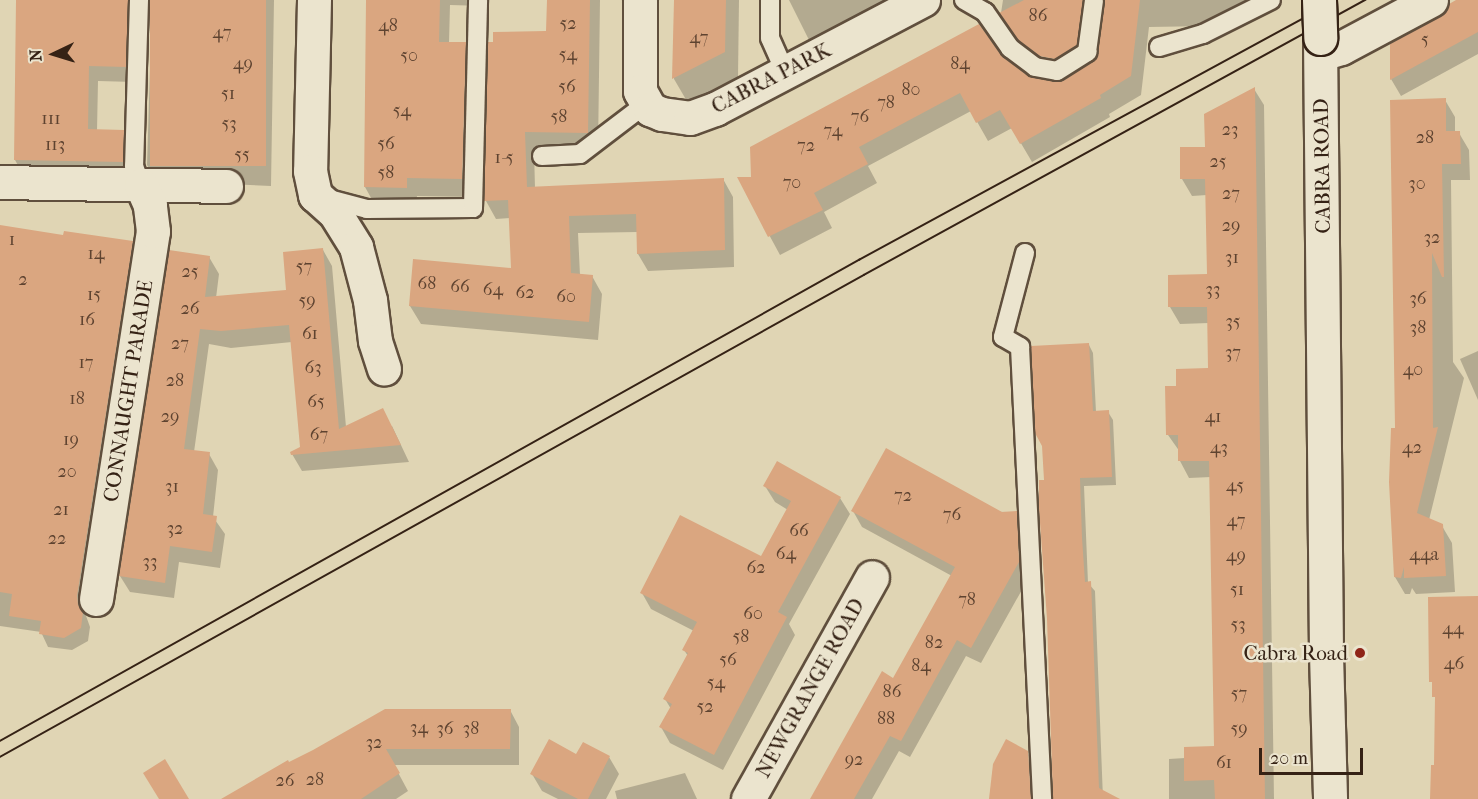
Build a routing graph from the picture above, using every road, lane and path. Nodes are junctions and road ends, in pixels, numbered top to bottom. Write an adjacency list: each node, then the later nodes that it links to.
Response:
1 (139, 0): 18 (lane)
2 (314, 0): 20 (street)
3 (478, 0): 20 (lane)
4 (640, 0): 15 (street)
5 (770, 0): 14 (lane)
6 (923, 0): 14 (street, CABRA PARK)
7 (964, 0): 8 (lane)
8 (1094, 0)
9 (1271, 0): 13 (lane)
10 (1319, 0): 12 (street, CABRA ROAD, bridge)
11 (1431, 0): 12 (street)
12 (1321, 46): 27 (street, CABRA ROAD)
13 (1159, 47)
14 (785, 71): 15 (street, CABRA PARK)
15 (647, 103): 16 (lane)
16 (542, 156)
17 (0, 182): 18 (street)
18 (141, 185): 19 (street); 24 (street, CONNAUGHT PARADE)
19 (226, 186)
20 (315, 195): 22 (street)
21 (1025, 253): 26 (lane)
22 (384, 369)
23 (872, 577): 25 (street, NEWGRANGE ROAD)
24 (96, 599)
25 (748, 799)
26 (1042, 799)
27 (1330, 799)

